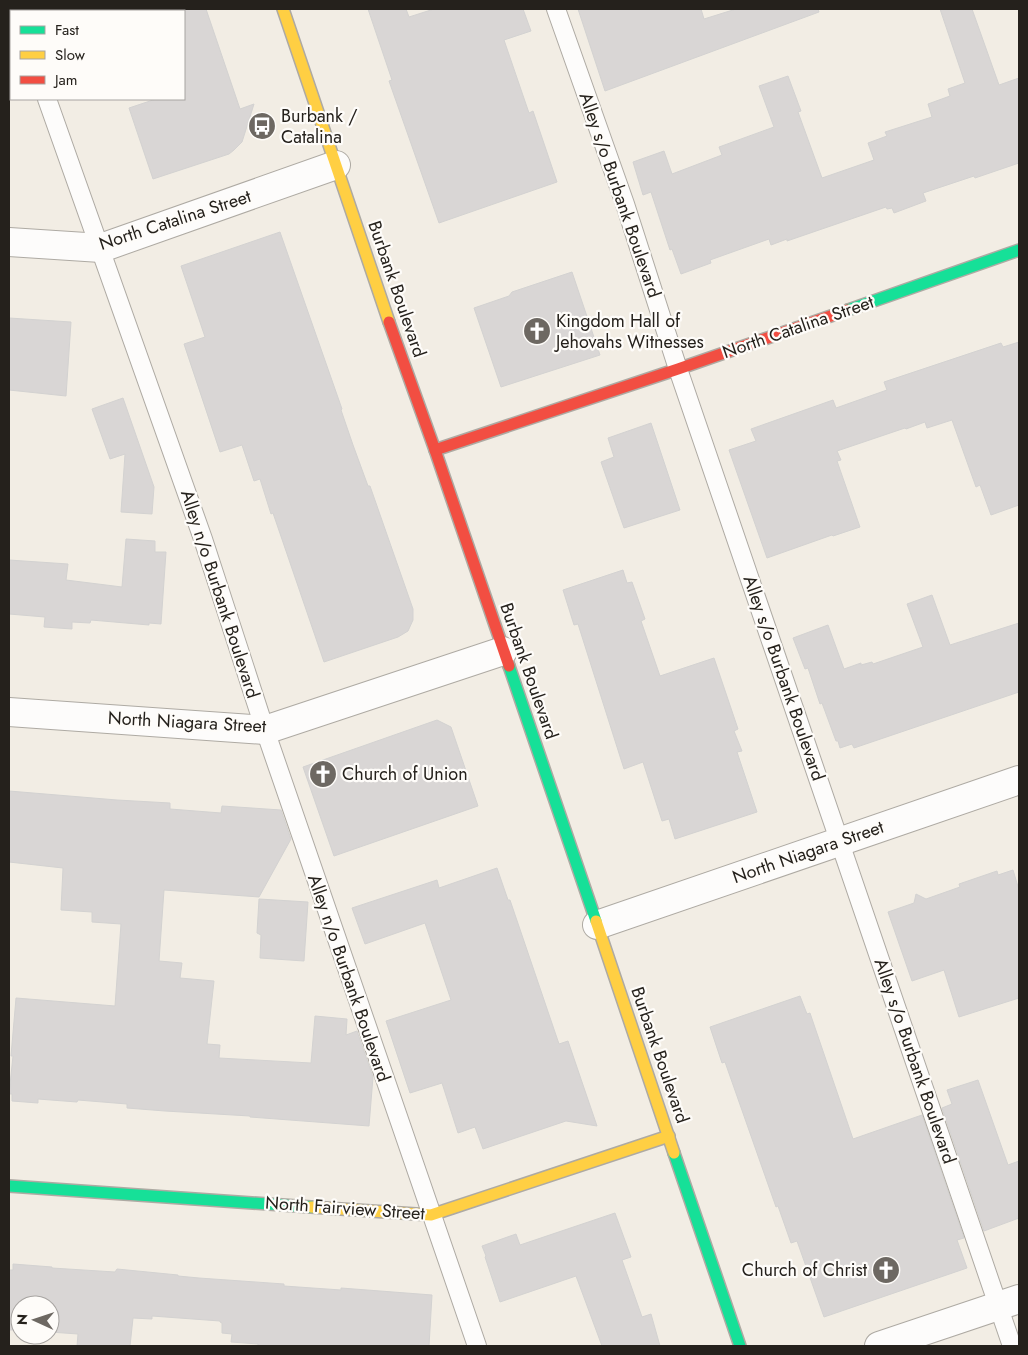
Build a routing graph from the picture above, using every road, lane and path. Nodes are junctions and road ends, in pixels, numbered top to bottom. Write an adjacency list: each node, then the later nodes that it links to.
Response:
1 (283, 9): 4 (main road, Burbank Boulevard)
2 (556, 9): 8 (lane, Alley s/o Burbank Boulevard)
3 (47, 100): 6 (lane, Alley n/o Burbank Boulevard)
4 (336, 165): 6 (street, North Catalina Street); 9 (main road, Burbank Boulevard)
5 (9, 242): 6 (street, North Catalina Street)
6 (101, 248): 12 (lane, Alley n/o Burbank Boulevard)
7 (1019, 250): 8 (main road, North Catalina Street)
8 (678, 369): 9 (main road, North Catalina Street); 14 (lane, Alley s/o Burbank Boulevard)
9 (435, 450): 10 (main road, Burbank Boulevard)
10 (503, 651): 12 (street, North Niagara Street); 15 (main road, Burbank Boulevard)
11 (9, 712): 12 (street, North Niagara Street)
12 (265, 730): 18 (lane, Alley n/o Burbank Boulevard)
13 (1019, 780): 14 (street, North Niagara Street)
14 (840, 842): 15 (street, North Niagara Street); 19 (lane, Alley s/o Burbank Boulevard)
15 (597, 925): 16 (main road, Burbank Boulevard)
16 (669, 1136): 18 (main road, North Fairview Street); 21 (main road, Burbank Boulevard)
17 (9, 1186): 18 (main road, North Fairview Street)
18 (430, 1215): 20 (lane, Alley n/o Burbank Boulevard)
19 (1009, 1303): 22 (street); 23 (lane, Alley s/o Burbank Boulevard)
20 (477, 1346)
21 (740, 1346)
22 (880, 1346)
23 (1012, 1346)

